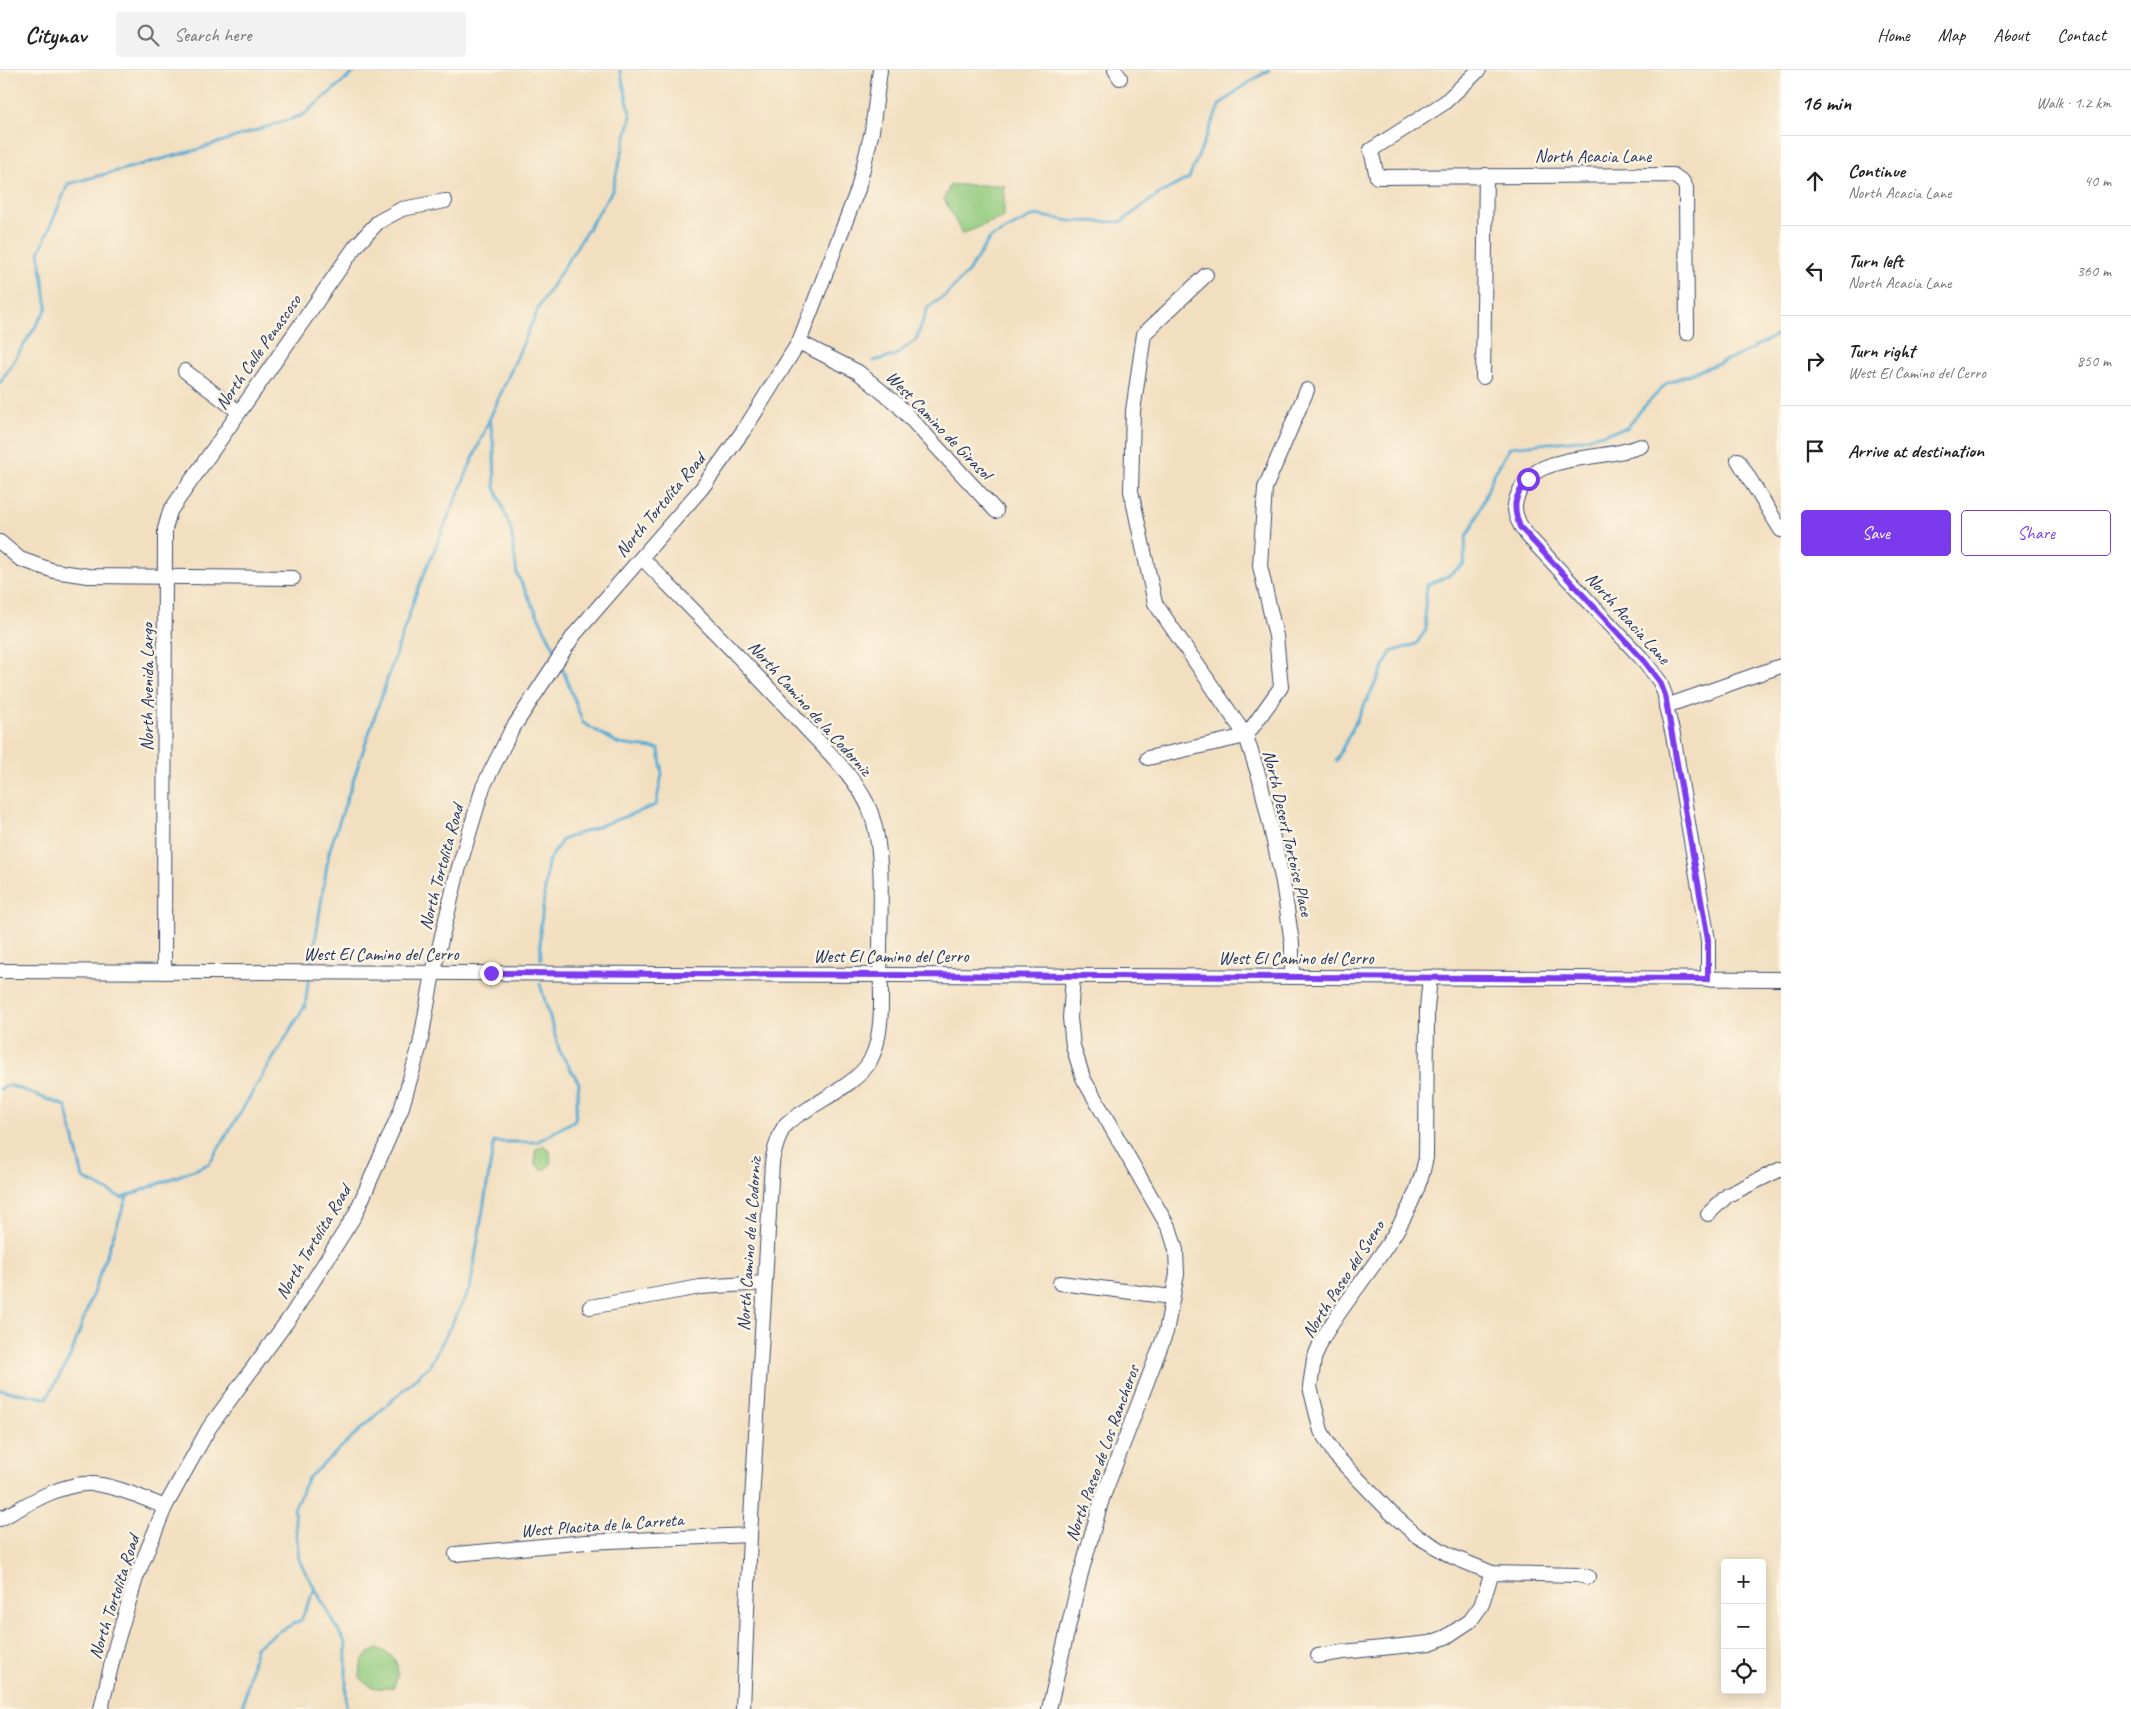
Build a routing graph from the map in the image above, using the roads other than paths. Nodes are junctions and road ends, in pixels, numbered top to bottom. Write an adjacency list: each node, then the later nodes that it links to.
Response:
1 (880, 70): 7 (street, North Tortolita Road)
2 (1478, 70): 3 (street, North Acacia Lane)
3 (1486, 175): 6 (street, North Acacia Lane); 9 (street)
4 (445, 201): 11 (street, North Calle Penascoso)
5 (1206, 275): 22 (street, North Desert Tortoise Place)
6 (1687, 333)
7 (800, 342): 14 (street, West Camino de Girasol); 17 (street, North Tortolita Road)
8 (185, 371): 11 (street)
9 (1483, 377)
10 (1307, 390): 22 (street)
11 (238, 412): 18 (street, North Calle Penascoso)
12 (1641, 446): 21 (street, North Acacia Lane)
13 (1738, 460): 15 (street)
14 (996, 511)
15 (1781, 530)
16 (0, 542): 18 (street)
17 (642, 558): 26 (street, North Tortolita Road); 27 (street, North Camino de la Codorniz)
18 (166, 578): 19 (street); 25 (street, North Avenida Largo)
19 (292, 578)
20 (1781, 666): 21 (street)
21 (1666, 706): 31 (street, North Acacia Lane)
22 (1246, 736): 23 (street); 29 (street, North Desert Tortoise Place)
23 (1148, 758)
24 (0, 971): 25 (street, West El Camino del Cerro)
25 (164, 972): 26 (street, West El Camino del Cerro)
26 (433, 973): 27 (street, West El Camino del Cerro); 39 (street, North Tortolita Road)
27 (880, 975): 28 (street, West El Camino del Cerro); 35 (street, North Camino de la Codorniz)
28 (1073, 976): 29 (street, West El Camino del Cerro); 37 (street, North Paseo de Los Rancheros)
29 (1292, 977): 30 (street, West El Camino del Cerro)
30 (1430, 977): 31 (street, West El Camino del Cerro); 43 (street, North Paseo del Sueno)
31 (1708, 979): 32 (street, West El Camino del Cerro)
32 (1781, 979)
33 (1781, 1169): 34 (street)
34 (1708, 1214)
35 (764, 1283): 38 (street); 41 (street, North Camino de la Codorniz)
36 (1060, 1283): 37 (street)
37 (1172, 1298): 48 (street, North Paseo de Los Rancheros)
38 (590, 1307)
39 (165, 1506): 40 (street); 46 (street, North Tortolita Road)
40 (0, 1519)
41 (750, 1535): 42 (street, West Placita de la Carreta); 47 (street, North Camino de la Codorniz)
42 (456, 1554)
43 (1492, 1573): 44 (street, North Paseo del Sueno); 45 (street)
44 (1588, 1577)
45 (1318, 1656)
46 (101, 1709)
47 (743, 1709)
48 (1049, 1709)

